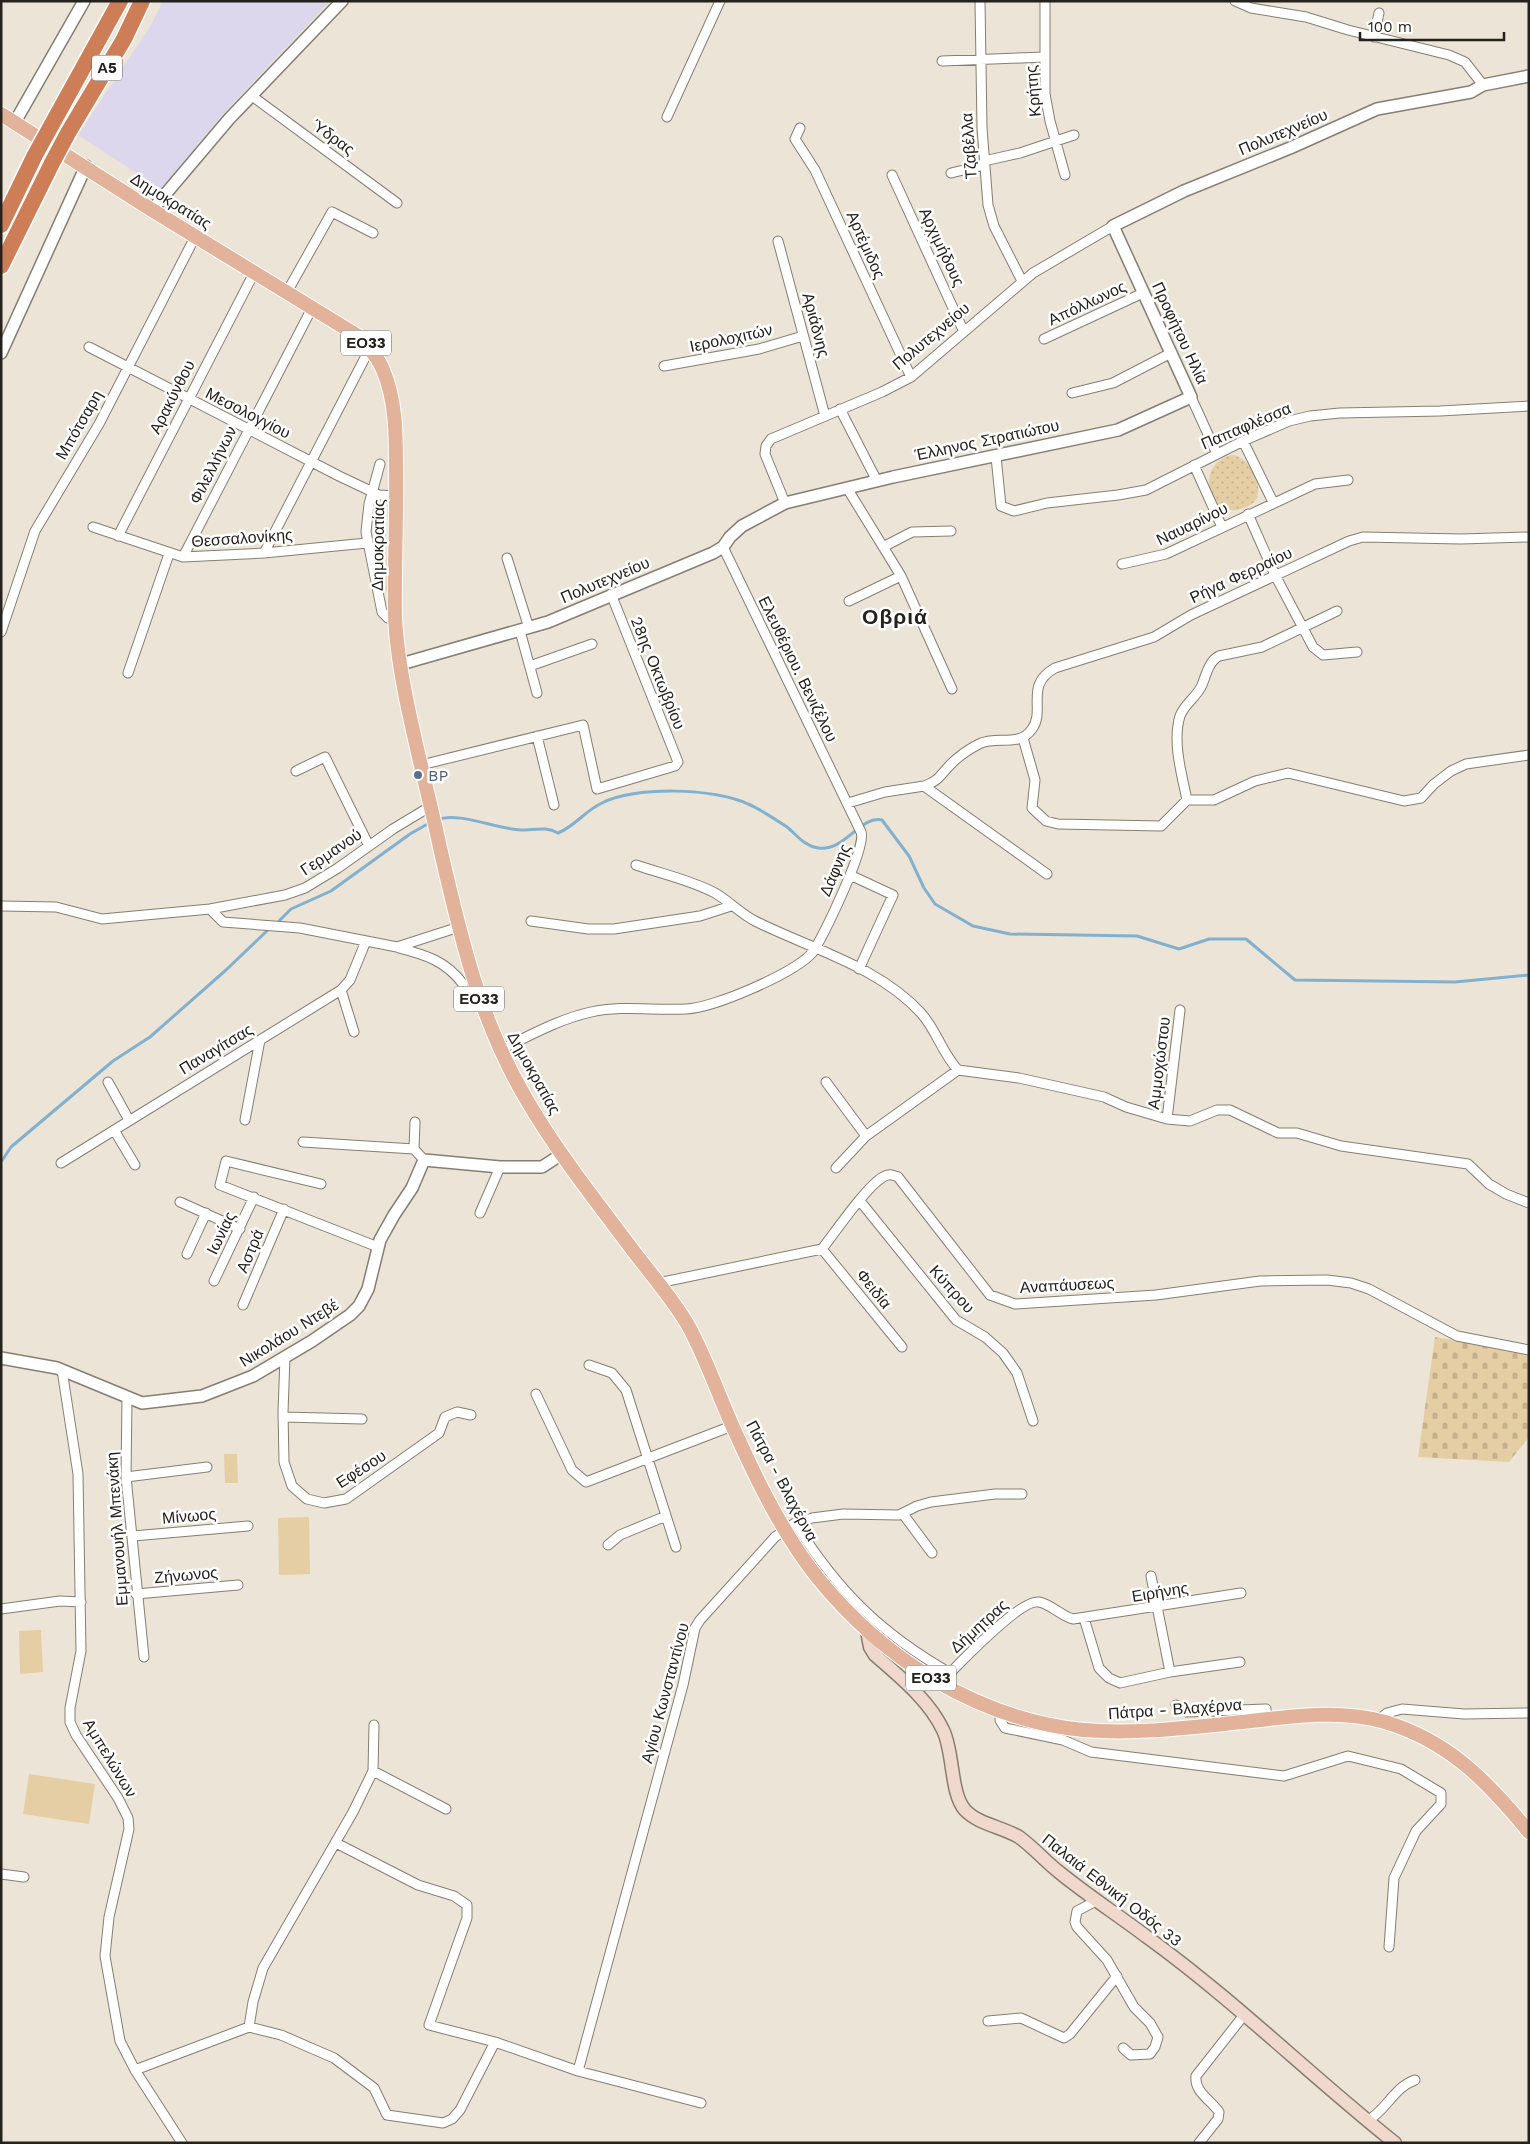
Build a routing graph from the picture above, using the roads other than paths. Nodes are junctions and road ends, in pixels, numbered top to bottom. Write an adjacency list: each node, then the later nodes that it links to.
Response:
1 (84, 1): 19 (street)
2 (120, 1): 30 (highway, Α5, bridge)
3 (142, 1): 35 (highway, Α5, bridge)
4 (342, 1): 16 (street)
5 (720, 1): 18 (street)
6 (980, 1): 12 (street, Τζαβέλλα)
7 (1045, 1): 11 (street, Κρήτης)
8 (1234, 1): 10 (street)
9 (1379, 13): 10 (street)
10 (1374, 37): 15 (street)
11 (1045, 57): 12 (street); 22 (street, Κρήτης)
12 (980, 60): 13 (street); 23 (street, Τζαβέλλα)
13 (942, 61)
14 (1529, 76): 15 (street, Πολυτεχνείου)
15 (1483, 85): 31 (street, Πολυτεχνείου)
16 (252, 96): 28 (street, Ύδρας); 29 (street)
17 (1, 114): 19 (main road, Δημοκρατίας / ΕΟ33)
18 (667, 117)
19 (15, 122): 24 (main road, Δημοκρατίας / ΕΟ33)
20 (800, 128): 50 (street, Αρτέμιδος)
21 (1074, 135): 22 (street)
22 (1055, 141): 23 (street); 27 (street, Κρήτης)
23 (984, 163): 25 (street); 37 (street, Τζαβέλλα)
24 (86, 166): 29 (main road, Δημοκρατίας / ΕΟ33); 46 (street)
25 (952, 173)
26 (892, 175): 41 (street, Αρχιμήδους)
27 (1065, 175)
28 (397, 203)
29 (152, 210): 33 (main road, Δημοκρατίας / ΕΟ33)
30 (1, 225)
31 (1113, 226): 37 (street, Πολυτεχνείου); 39 (street, Προφήτου Ηλία)
32 (373, 233): 38 (street)
33 (195, 237): 36 (main road, Δημοκρατίας / ΕΟ33); 49 (street, Μπότσαρη)
34 (778, 241): 42 (street, Αριάδνης)
35 (1, 266)
36 (254, 273): 38 (main road, Δημοκρατίας / ΕΟ33); 53 (street, Αρακύνθου)
37 (1022, 281): 41 (street, Πολυτεχνείου)
38 (287, 292): 40 (main road, Δημοκρατίας / ΕΟ33)
39 (1143, 293): 43 (street, Απόλλωνος); 47 (street, Προφήτου Ηλία)
40 (312, 308): 45 (main road, Δημοκρατίας / ΕΟ33); 57 (street, Φιλελλήνων)
41 (964, 332): 50 (street, Πολυτεχνείου)
42 (803, 336): 48 (street, Ιερολοχιτών); 56 (street, Αριάδνης)
43 (1044, 339)
44 (89, 347): 49 (street, Μεσολογγίου)
45 (370, 348): 61 (street); 68 (main road, Δημοκρατίας / ΕΟ33)
46 (1, 353)
47 (1171, 353): 51 (street); 52 (street, Προφήτου Ηλία)
48 (664, 366)
49 (128, 368): 53 (street, Μεσολογγίου); 93 (street, Μπότσαρη)
50 (911, 377): 55 (street, Πολυτεχνείου)
51 (1072, 393)
52 (1191, 396): 59 (street, Προφήτου Ηλία); 60 (street, Έλληνος Στρατιώτου)
53 (188, 399): 57 (street, Μεσολογγίου); 75 (street, Αρακύνθου)
54 (1529, 406): 58 (street, Παπαφλέσσα)
55 (840, 409): 56 (street, Πολυτεχνείου); 65 (street)
56 (825, 416): 70 (street, Πολυτεχνείου)
57 (249, 430): 61 (street, Μεσολογγίου); 82 (street, Φιλελλήνων)
58 (1243, 441): 59 (street, Παπαφλέσσα); 69 (street)
59 (1217, 454): 63 (street, Παπαφλέσσα)
60 (996, 457): 63 (street, Παπαφλέσσα); 65 (street, Έλληνος Στρατιώτου)
61 (311, 461): 67 (street, Μεσολογγίου); 80 (street)
62 (380, 464): 67 (street)
63 (1194, 465): 72 (street)
64 (1348, 480): 69 (street, Ναυαρίνου)
65 (877, 481): 66 (street, Έλληνος Στρατιώτου)
66 (846, 488): 70 (street, Έλληνος Στρατιώτου); 79 (street)
67 (372, 491): 68 (street, Μεσολογγίου); 77 (street)
68 (397, 496): 90 (main road, Δημοκρατίας / ΕΟ33)
69 (1272, 502): 71 (street, Ναυαρίνου)
70 (786, 503): 78 (street, Πολυτεχνείου)
71 (1248, 514): 72 (street, Ναυαρίνου); 85 (street)
72 (1222, 526): 84 (street, Ναυαρίνου)
73 (93, 527): 75 (street, Θεσσαλονίκης)
74 (951, 531): 79 (street)
75 (118, 536): 81 (street, Θεσσαλονίκης)
76 (1529, 537): 85 (street, Ρήγα Φερραίου)
77 (367, 543): 80 (street, Θεσσαλονίκης); 90 (street)
78 (723, 547): 87 (street, Πολυτεχνείου); 108 (street, Ελευθέριου. Βενιζέλου)
79 (883, 547): 86 (street)
80 (264, 553): 82 (street, Θεσσαλονίκης)
81 (169, 554): 82 (street, Θεσσαλονίκης); 98 (street)
82 (183, 557)
83 (507, 558): 92 (street)
84 (1122, 564)
85 (1276, 575): 91 (street); 102 (street, Ρήγα Φερραίου)
86 (901, 576): 88 (street); 99 (street)
87 (611, 594): 92 (street, Πολυτεχνείου); 101 (street, 28ης Οκτωβρίου)
88 (849, 601)
89 (1337, 611): 91 (street)
90 (396, 621): 96 (main road, Δημοκρατίας / ΕΟ33)
91 (1302, 628): 95 (street); 107 (street)
92 (525, 629): 96 (street, Πολυτεχνείου); 97 (street)
93 (1, 632)
94 (592, 644): 97 (street)
95 (1357, 652)
96 (401, 664): 104 (main road, Δημοκρατίας / ΕΟ33)
97 (530, 666): 100 (street)
98 (128, 673)
99 (952, 689)
100 (537, 693)
101 (537, 736): 104 (street); 109 (street)
102 (1023, 738): 106 (street); 107 (street)
103 (1529, 755): 107 (street)
104 (421, 765): 110 (main road, Δημοκρατίας / ΕΟ33)
105 (296, 771): 111 (street)
106 (924, 786): 108 (street); 113 (street)
107 (1187, 800)
108 (848, 803): 114 (street, Δάφνης)
109 (554, 805)
110 (432, 810): 111 (street, Γερμανού); 119 (main road, Δημοκρατίας / ΕΟ33)
111 (369, 846): 117 (street, Γερμανού)
112 (636, 865): 116 (street)
113 (1047, 874)
114 (850, 875): 122 (street, Δάφνης); 123 (street)
115 (1, 906): 117 (street, Γερμανού)
116 (731, 906): 118 (street); 122 (street)
117 (210, 909): 120 (street)
118 (531, 921)
119 (459, 928): 121 (street); 129 (main road, Δημοκρατίας / ΕΟ33)
120 (366, 941): 121 (street); 125 (street, Παναγίτσας)
121 (397, 947): 124 (street)
122 (815, 948): 123 (street); 129 (street)
123 (859, 969): 130 (street)
124 (463, 984)
125 (341, 990): 127 (street); 128 (street, Παναγίτσας)
126 (1180, 1010): 133 (street, Αμμοχώστου)
127 (354, 1032)
128 (260, 1040): 134 (street, Παναγίτσας); 135 (street)
129 (500, 1050): 141 (main road, Δημοκρατίας / ΕΟ33)
130 (958, 1070): 133 (street); 138 (street)
131 (108, 1082): 134 (street)
132 (826, 1082): 138 (street)
133 (1167, 1119): 151 (street)
134 (129, 1120): 137 (street, Παναγίτσας)
135 (245, 1120)
136 (415, 1122): 140 (street)
137 (114, 1130): 143 (street, Παναγίτσας); 144 (street)
138 (866, 1136): 146 (street)
139 (303, 1142): 140 (street)
140 (414, 1149): 142 (street)
141 (562, 1154): 145 (street); 160 (main road, Πάτρα - Βλαχέρνα / ΕΟ33)
142 (424, 1160): 145 (street); 156 (street, Νικολάου Ντεβέ)
143 (61, 1163)
144 (135, 1165)
145 (500, 1167): 154 (street)
146 (836, 1168)
147 (321, 1184): 148 (street)
148 (254, 1197): 152 (street); 155 (street, Ιωνίας)
149 (860, 1201): 157 (street, Αναπάυσεως); 163 (street, Αναπάυσεως); 173 (street, Κύπρου)
150 (180, 1202): 153 (street)
151 (1529, 1203)
152 (284, 1209): 156 (street); 161 (street, Αστρά)
153 (206, 1213): 155 (street); 158 (street)
154 (480, 1213)
155 (240, 1229): 159 (street, Ιωνίας)
156 (378, 1247): 164 (street, Νικολάου Ντεβέ)
157 (822, 1249): 160 (street); 162 (street, Φειδία)
158 (187, 1254)
159 (214, 1281)
160 (658, 1283): 174 (main road, Πάτρα - Βλαχέρνα / ΕΟ33)
161 (243, 1305)
162 (902, 1347)
163 (1529, 1350)
164 (285, 1357): 169 (street, Νικολάου Ντεβέ); 171 (street, Εφέσου)
165 (1, 1358): 167 (street, Νικολάου Ντεβέ)
166 (589, 1365): 175 (street)
167 (62, 1370): 169 (street, Νικολάου Ντεβέ); 191 (street, Αμπελώνων)
168 (536, 1394): 175 (street)
169 (127, 1398): 177 (street, Εμμανουήλ Μπενάκη)
170 (471, 1415): 171 (street, Εφέσου)
171 (283, 1418): 172 (street)
172 (362, 1419)
173 (1033, 1421)
174 (732, 1426): 175 (street); 182 (main road, Πάτρα - Βλαχέρνα / ΕΟ33)
175 (649, 1458): 180 (street)
176 (207, 1467): 177 (street)
177 (126, 1477): 183 (street, Εμμανουήλ Μπενάκη)
178 (1022, 1494): 179 (street)
179 (903, 1514): 182 (street); 186 (street)
180 (666, 1516): 184 (street); 185 (street)
181 (248, 1526): 183 (street, Μίνωος)
182 (790, 1527): 194 (street, Δήμητρας); 195 (main road, Πάτρα - Βλαχέρνα / ΕΟ33); 220 (street, Αγίου Κωνσταντίνου)
183 (132, 1536): 190 (street, Εμμανουήλ Μπενάκη)
184 (608, 1546)
185 (676, 1548)
186 (932, 1553)
187 (1151, 1576): 193 (street)
188 (238, 1585): 190 (street, Ζήνωνος)
189 (1241, 1593): 193 (street, Ειρήνης)
190 (136, 1594): 196 (street, Εμμανουήλ Μπενάκη)
191 (81, 1602): 192 (street); 219 (street, Αμπελώνων)
192 (1, 1608)
193 (1158, 1608): 194 (street, Ειρήνης); 198 (street)
194 (1084, 1618): 198 (street)
195 (867, 1631): 200 (main road, Πάτρα - Βλαχέρνα / ΕΟ33); 211 (main road, Παλαιά Εθνική Οδός 33)
196 (144, 1657)
197 (1240, 1662): 198 (street)
198 (1170, 1672)
199 (1176, 1705): 202 (street)
200 (1001, 1711): 202 (main road, Πάτρα - Βλαχέρνα / ΕΟ33); 212 (street)
201 (1529, 1713): 203 (street)
202 (1267, 1720): 203 (main road, Πάτρα - Βλαχέρνα / ΕΟ33)
203 (1378, 1720): 207 (main road, Πάτρα - Βλαχέρνα / ΕΟ33)
204 (374, 1725): 205 (street)
205 (373, 1771): 206 (street); 208 (street)
206 (446, 1809)
207 (1529, 1832)
208 (336, 1843): 216 (street); 217 (street)
209 (1, 1874): 210 (street)
210 (24, 1877)
211 (1096, 1901): 213 (street); 214 (main road, Παλαιά Εθνική Οδός 33)
212 (1389, 1946)
213 (1118, 1976): 215 (street); 218 (street)
214 (1244, 2015): 223 (main road, Παλαιά Εθνική Οδός 33); 225 (street)
215 (988, 2021)
216 (249, 2027): 217 (street); 219 (street)
217 (495, 2042): 220 (street)
218 (1123, 2048)
219 (135, 2070): 224 (street, Αμπελώνων)
220 (578, 2071): 222 (street)
221 (1415, 2080): 223 (street)
222 (701, 2103)
223 (1367, 2121): 226 (main road, Παλαιά Εθνική Οδός 33)
224 (182, 2143)
225 (1199, 2143)
226 (1395, 2143)

